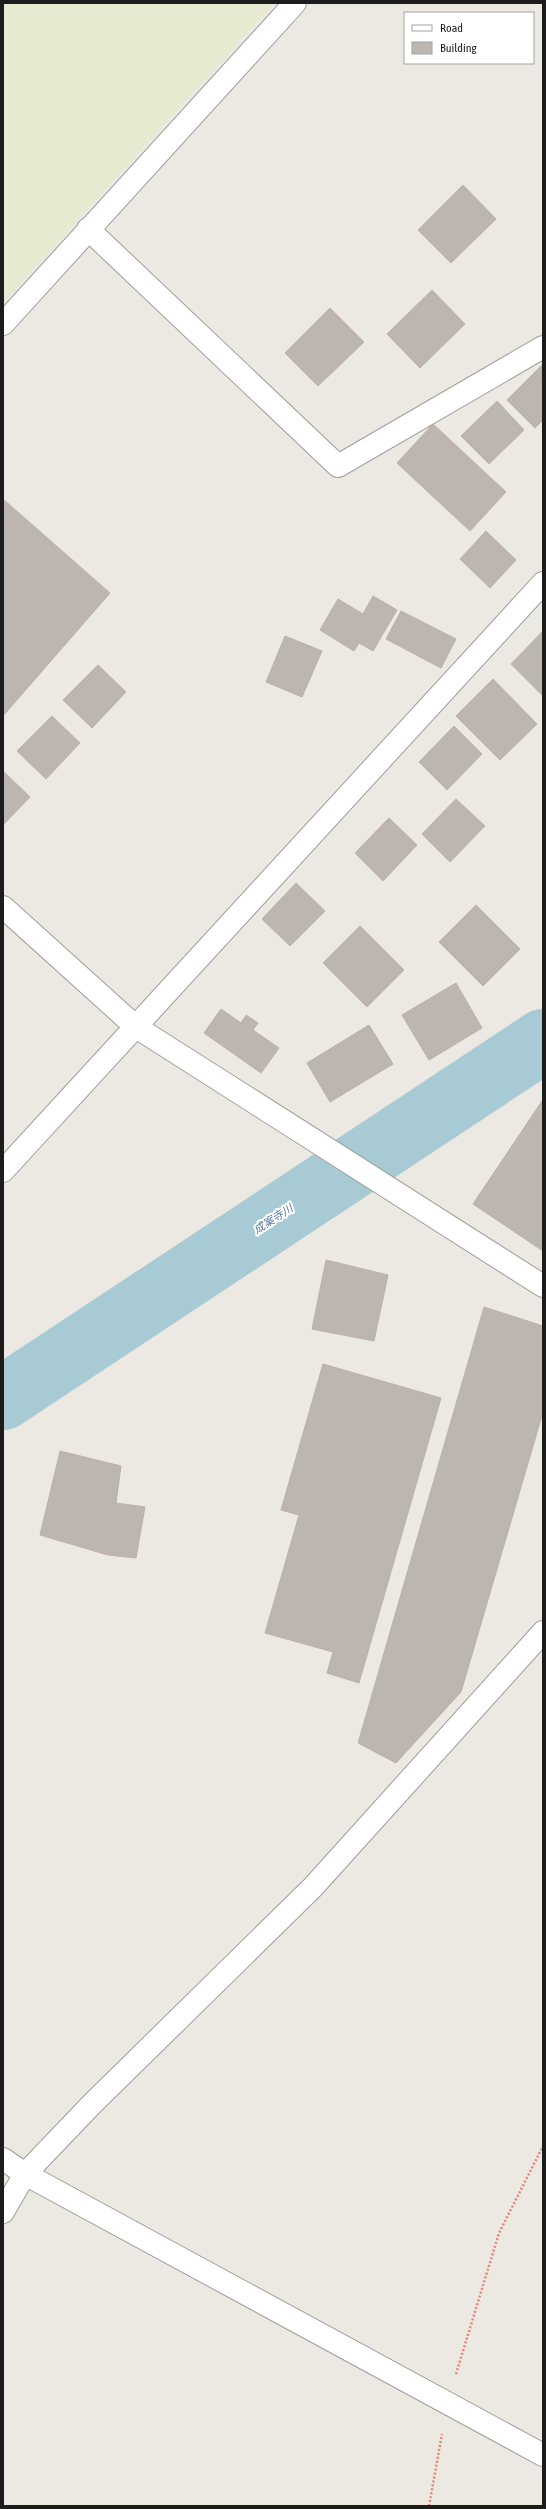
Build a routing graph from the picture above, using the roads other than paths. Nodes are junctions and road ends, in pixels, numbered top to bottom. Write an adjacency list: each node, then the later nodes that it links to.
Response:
1 (295, 3): 2 (street)
2 (88, 230): 3 (street); 4 (street)
3 (3, 324)
4 (543, 347)
5 (543, 583): 7 (street)
6 (3, 907): 7 (street)
7 (136, 1027): 8 (street); 9 (street)
8 (3, 1171)
9 (543, 1286)
10 (543, 1632): 12 (street)
11 (3, 2159): 12 (street)
12 (25, 2174): 13 (street); 14 (street)
13 (3, 2212)
14 (543, 2455)

